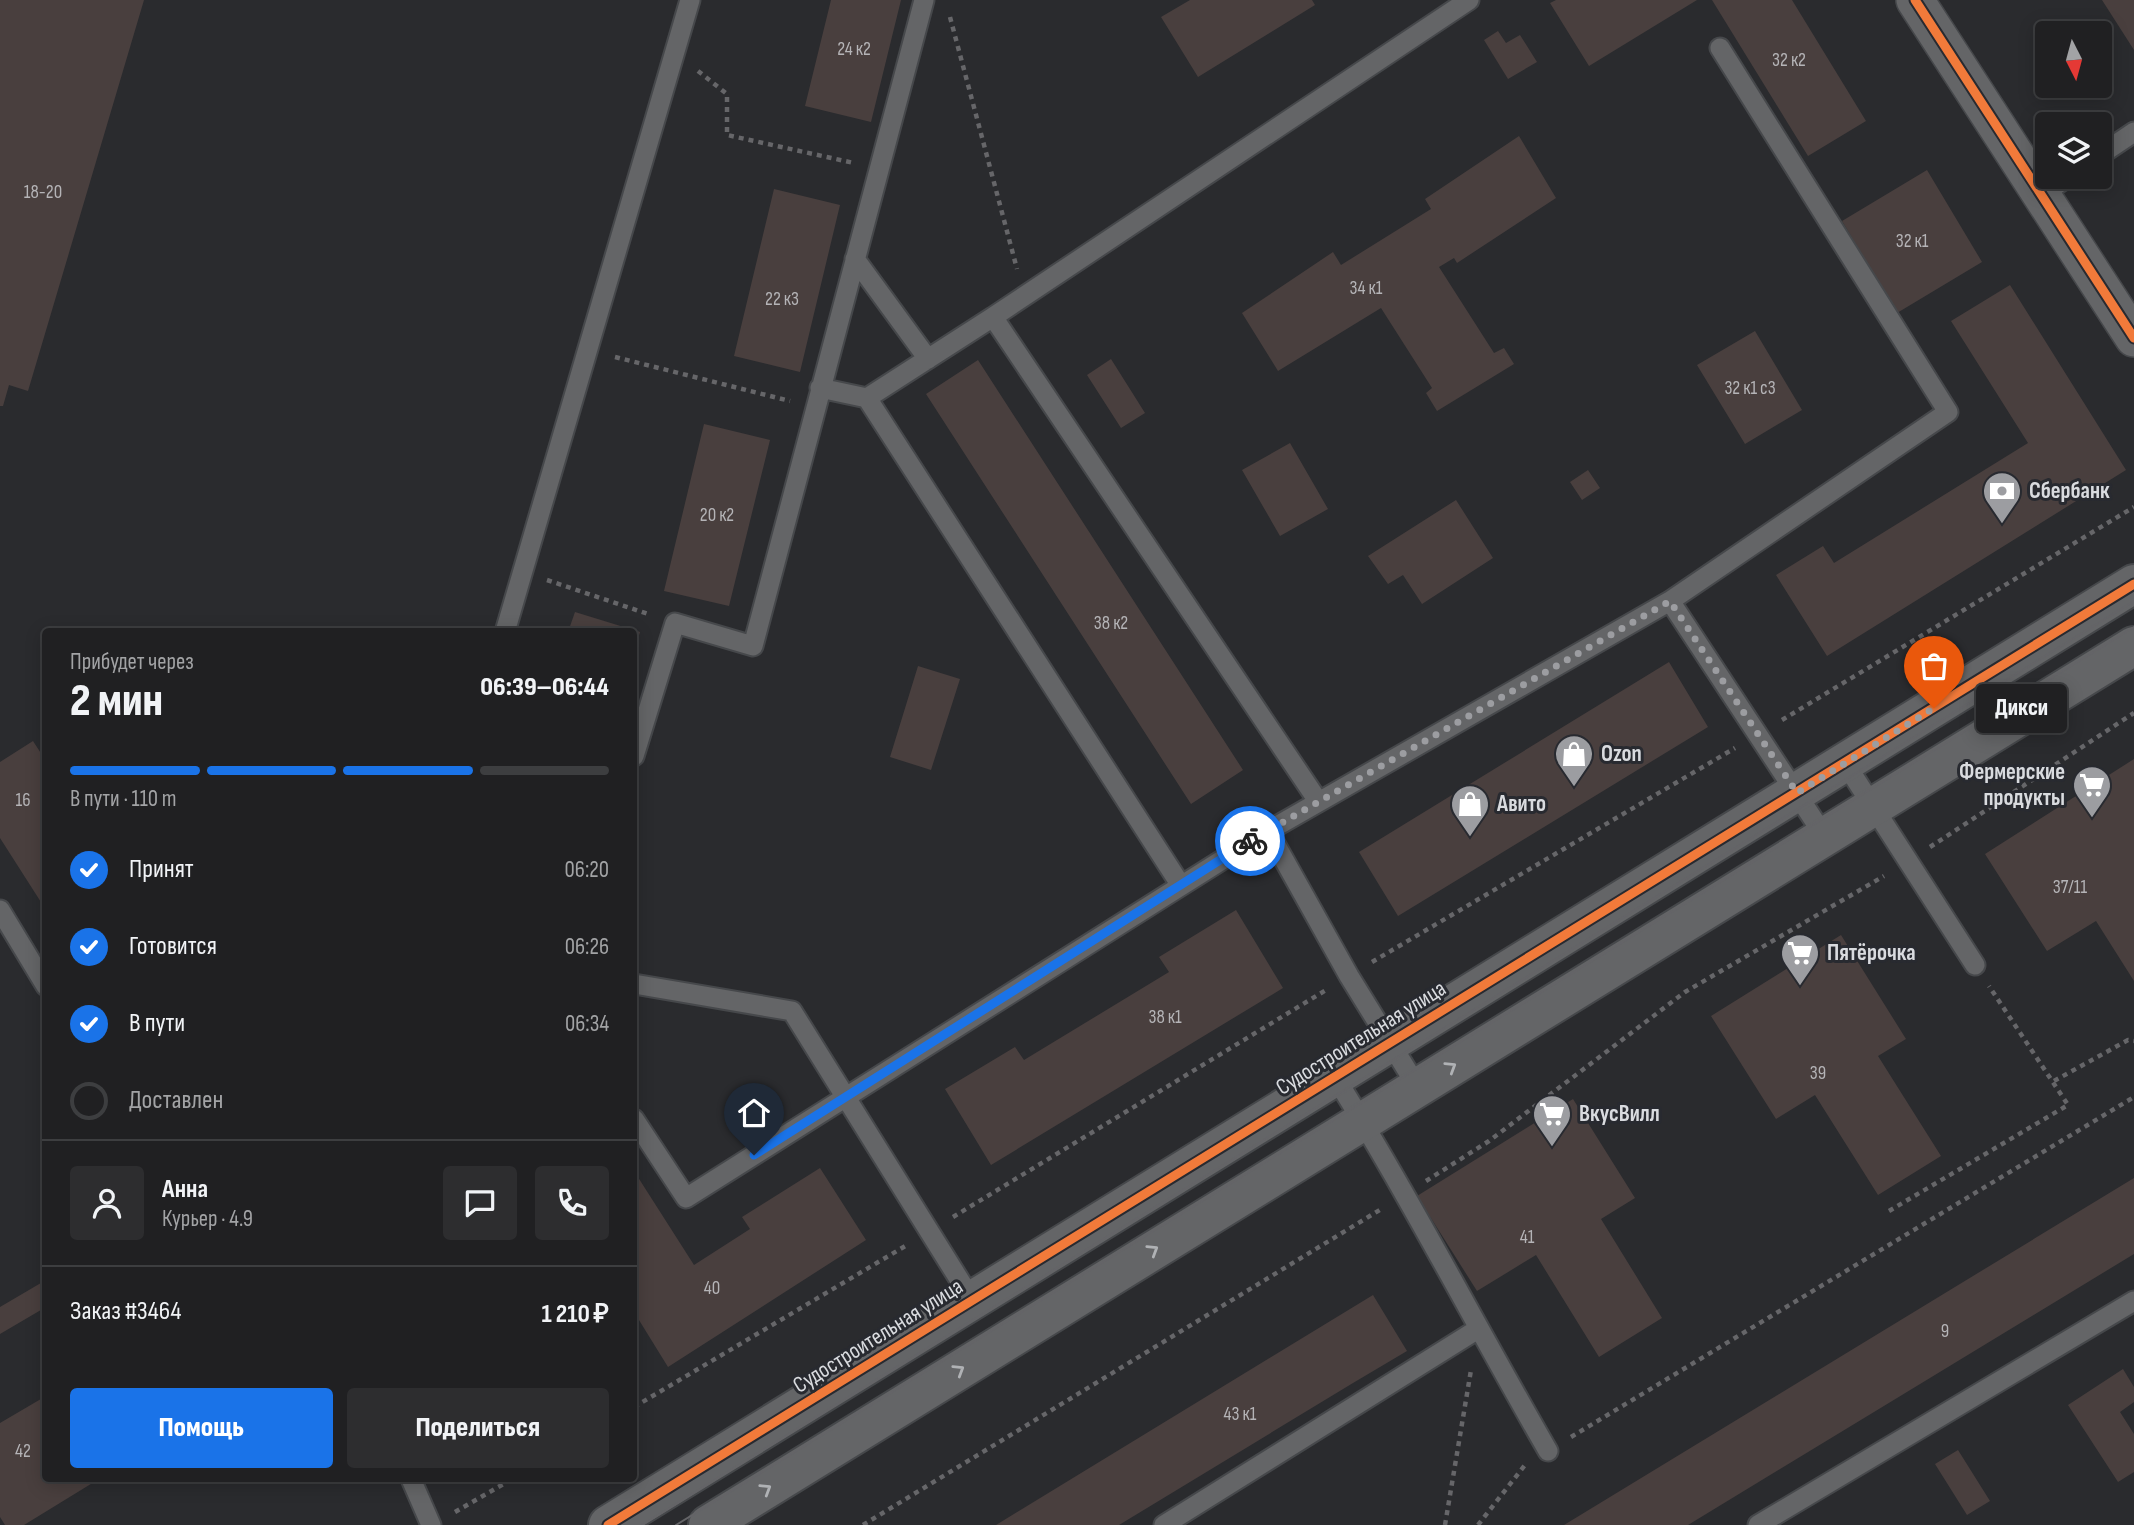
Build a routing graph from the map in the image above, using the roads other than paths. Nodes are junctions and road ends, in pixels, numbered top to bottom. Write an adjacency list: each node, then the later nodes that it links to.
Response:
1 (690, 0): 18 (lane)
2 (924, 0): 10 (lane)
3 (1469, 0): 11 (lane)
4 (1915, 0): 8 (street)
5 (1720, 48): 17 (lane)
6 (2134, 132): 7 (lane)
7 (2112, 147)
8 (2035, 161)
9 (2056, 189): 12 (street)
10 (855, 259): 13 (lane); 14 (lane)
11 (993, 317): 13 (lane); 23 (lane)
12 (2134, 338)
13 (928, 359): 15 (lane)
14 (818, 398): 15 (lane); 20 (lane)
15 (867, 398): 27 (lane)
16 (2134, 584): 21 (street, Судостроительная улица)
17 (1670, 601): 22 (lane); 23 (lane)
18 (506, 628)
19 (2134, 646): 24 (street)
20 (637, 746)
21 (1845, 763): 22 (street, Судостроительная улица); 24 (lane)
22 (1797, 793): 26 (lane); 32 (street, Судостроительная улица)
23 (1318, 802): 25 (lane)
24 (1873, 807): 26 (street); 29 (lane)
25 (1268, 831): 27 (lane); 32 (lane)
26 (1825, 837): 34 (street, one-way to 26)
27 (1180, 884): 35 (lane)
28 (0, 910): 30 (lane)
29 (1975, 965)
30 (42, 979)
31 (637, 985): 35 (lane)
32 (1390, 1043): 33 (street, Судостроительная улица); 34 (lane)
33 (1335, 1077): 36 (lane); 38 (street, Судостроительная улица)
34 (1418, 1088): 36 (street)
35 (846, 1097): 37 (lane); 38 (lane)
36 (1362, 1122): 40 (lane); 45 (street, one-way to 36)
37 (637, 1124)
38 (972, 1300): 44 (street, Судостроительная улица)
39 (2134, 1301): 47 (lane)
40 (1478, 1329): 41 (lane); 46 (lane)
41 (1548, 1451)
42 (413, 1482): 43 (lane)
43 (438, 1522)
44 (608, 1525)
45 (708, 1525)
46 (1164, 1525)
47 (1758, 1525)

